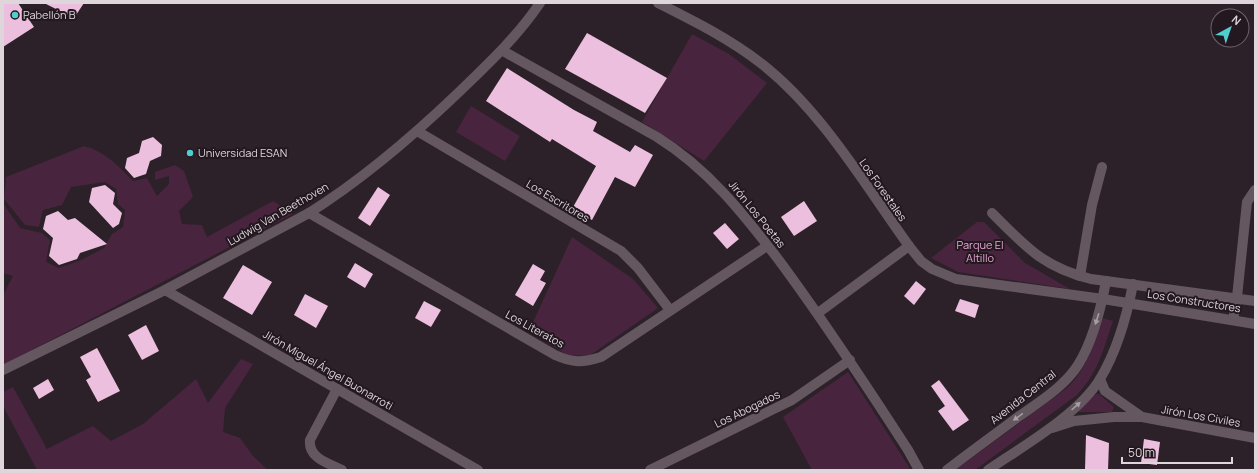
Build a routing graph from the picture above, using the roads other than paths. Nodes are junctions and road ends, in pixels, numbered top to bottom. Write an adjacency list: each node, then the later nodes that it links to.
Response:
1 (540, 3): 3 (street, Ludwig Van Beethoven)
2 (658, 3): 10 (street, Los Forestales)
3 (503, 51): 4 (street, Ludwig Van Beethoven); 9 (street, Jirón Los Poetas)
4 (417, 131): 7 (street, Ludwig Van Beethoven); 19 (street, Los Escritores)
5 (1102, 167): 11 (street)
6 (1254, 190): 15 (street)
7 (309, 213): 14 (street, Ludwig Van Beethoven); 19 (street, Los Literatos)
8 (992, 213): 11 (street)
9 (767, 246): 19 (street, Los Literatos); 20 (street, Jirón Los Poetas)
10 (909, 246): 16 (street, Los Forestales); 20 (street)
11 (1080, 276): 12 (street)
12 (1106, 281): 13 (street); 16 (street, Avenida Central)
13 (1133, 284): 15 (street); 18 (street)
14 (165, 290): 24 (street, Ludwig Van Beethoven); 26 (street, Jirón Miguel Ángel Buonarroti)
15 (1238, 297): 17 (street); 21 (street)
16 (1103, 299): 18 (street, Los Forestales); 34 (street, Avenida Central, one-way to 34)
17 (1255, 301)
18 (1130, 303): 21 (street, Los Constructores); 25 (street)
19 (670, 310)
20 (818, 313): 23 (street, Jirón Los Poetas)
21 (1233, 320): 22 (street, Los Constructores)
22 (1255, 324)
23 (850, 360): 32 (street, Los Abogados); 33 (street, Jirón Los Poetas)
24 (3, 370)
25 (1100, 379): 27 (street, Jirón Los Civiles); 28 (street, one-way to 25)
26 (337, 389): 30 (street); 31 (street, Jirón Miguel Ángel Buonarroti)
27 (1142, 417): 28 (street, Jirón Los Civiles); 29 (street, Jirón Los Civiles)
28 (1044, 431): 35 (street)
29 (1255, 438)
30 (342, 470)
31 (478, 470)
32 (650, 470)
33 (919, 470)
34 (947, 470)
35 (988, 470)

